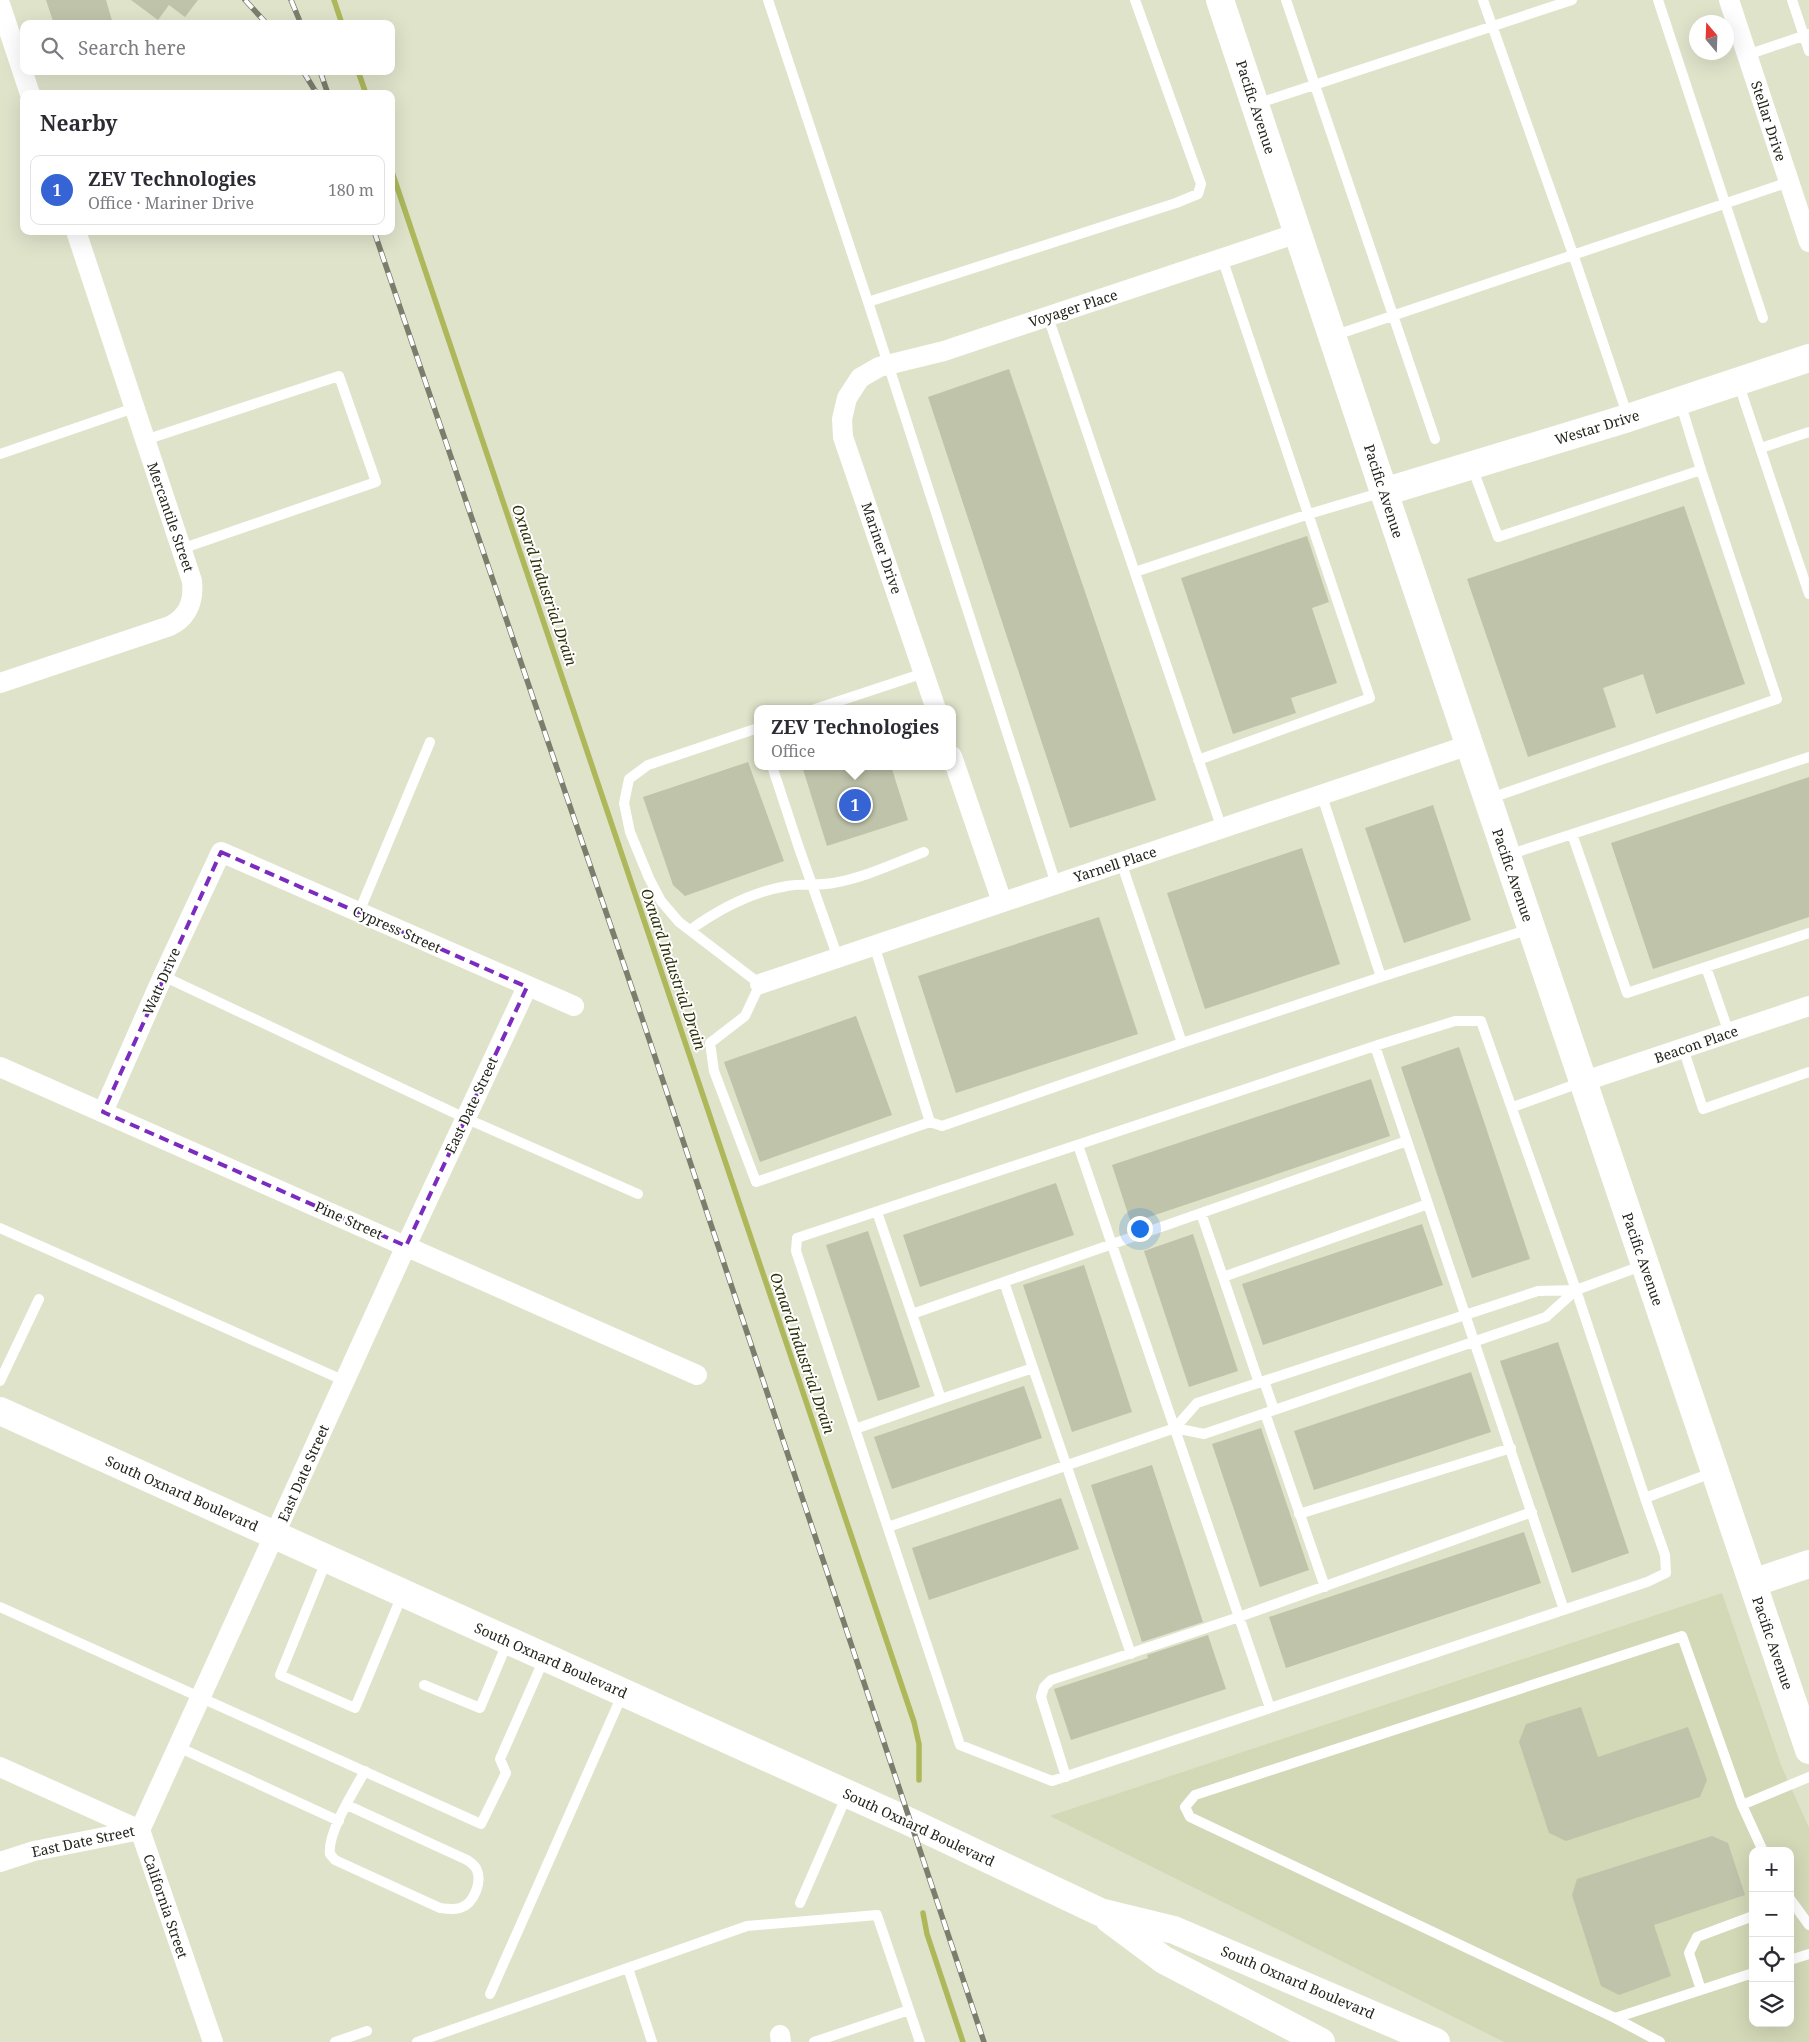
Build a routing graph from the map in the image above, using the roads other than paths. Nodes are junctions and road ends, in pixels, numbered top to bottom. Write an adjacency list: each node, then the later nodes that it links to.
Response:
1 (768, 0): 27 (lane)
2 (1136, 0): 27 (lane)
3 (1220, 0): 19 (street, Pacific Avenue)
4 (1286, 0): 17 (lane)
5 (1483, 0): 11 (lane)
6 (1572, 0): 11 (lane)
7 (1658, 0): 21 (lane)
8 (1728, 0): 14 (street, Stellar Drive)
9 (1792, 0): 12 (lane)
10 (0, 4): 15 (street)
11 (1492, 27): 17 (lane); 25 (lane)
12 (1806, 35): 13 (lane); 14 (lane)
13 (1809, 51)
14 (1747, 56): 20 (street, Stellar Drive)
15 (20, 64)
16 (24, 75): 18 (street)
17 (1315, 85): 19 (lane); 28 (lane)
18 (29, 90)
19 (1255, 105): 22 (street, Pacific Avenue)
20 (1789, 182): 21 (lane); 24 (street, Stellar Drive)
21 (1726, 203): 25 (lane); 30 (lane)
22 (1298, 233): 26 (street, Voyager Place); 31 (street, Pacific Avenue)
23 (77, 235): 37 (street, Mercantile Street)
24 (1809, 242)
25 (1573, 254): 28 (lane); 38 (lane)
26 (1222, 258): 29 (street, Voyager Place); 47 (lane)
27 (868, 302): 33 (lane)
28 (1393, 316): 31 (lane); 40 (lane)
29 (1048, 317): 33 (street, Voyager Place); 49 (lane)
30 (1763, 318)
31 (1332, 336): 46 (street, Pacific Avenue)
32 (1809, 358): 34 (street, Westar Drive)
33 (887, 364): 35 (street, Voyager Place); 71 (lane)
34 (1738, 381): 36 (street, Westar Drive); 42 (lane)
35 (853, 387): 51 (street, Mariner Drive)
36 (1679, 400): 38 (street, Westar Drive); 45 (lane)
37 (134, 408): 41 (street, Mercantile Street); 43 (lane)
38 (1628, 418): 44 (street, Westar Drive)
39 (1809, 432): 42 (lane)
40 (1435, 439)
41 (145, 440): 48 (street, Mercantile Street); 48 (lane)
42 (1760, 448): 50 (lane)
43 (0, 454)
44 (1472, 466): 45 (lane); 46 (street, Westar Drive)
45 (1701, 470): 63 (lane)
46 (1384, 492): 47 (lane); 57 (street, Pacific Avenue)
47 (1309, 514): 49 (lane); 59 (lane)
48 (181, 549): 52 (street, Mercantile Street)
49 (1135, 572): 59 (lane)
50 (1809, 594)
51 (924, 673): 53 (lane); 54 (street, Mariner Drive)
52 (0, 683)
53 (827, 705)
54 (935, 705)
55 (754, 729): 75 (lane)
56 (430, 742): 73 (lane)
57 (1469, 745): 62 (street, Yarnell Place); 63 (street, Pacific Avenue)
58 (1809, 757): 65 (lane)
59 (1198, 760): 64 (lane)
60 (956, 768): 72 (street)
61 (773, 770): 70 (lane)
62 (1322, 796): 64 (street, Yarnell Place); 81 (lane)
63 (1487, 799): 68 (street, Pacific Avenue)
64 (1222, 829): 69 (street, Yarnell Place)
65 (1572, 834): 68 (lane); 79 (lane)
66 (222, 852): 73 (street, Cypress Street); 80 (street, Watt Drive)
67 (924, 852): 70 (lane)
68 (1506, 856): 74 (street, Pacific Avenue)
69 (1121, 862): 71 (street, Yarnell Place); 87 (lane)
70 (812, 883): 75 (lane); 78 (lane)
71 (1056, 884): 72 (street, Yarnell Place)
72 (1002, 902): 77 (street, Yarnell Place)
73 (359, 912): 83 (street, Cypress Street)
74 (1531, 929): 81 (lane); 92 (street, Pacific Avenue)
75 (690, 930): 82 (lane)
76 (1809, 933): 79 (lane)
77 (874, 945): 78 (street, Yarnell Place); 96 (lane)
78 (838, 958): 82 (street, Yarnell Place)
79 (1706, 967): 86 (lane)
80 (163, 976): 94 (street, Watt Drive); 95 (lane)
81 (1381, 977): 87 (lane)
82 (760, 984): 96 (lane)
83 (527, 987): 84 (street, Cypress Street); 95 (street, East Date Street)
84 (574, 1006)
85 (1809, 1006): 86 (street, Beacon Place)
86 (1729, 1032): 89 (street, Beacon Place)
87 (1182, 1043): 96 (lane)
88 (1374, 1046): 93 (lane); 97 (lane); 98 (lane)
89 (1683, 1048): 91 (lane); 92 (street, Beacon Place)
90 (0, 1067): 94 (street, Pine Street)
91 (1809, 1072)
92 (1582, 1082): 93 (lane); 106 (street, Pacific Avenue)
93 (1513, 1107): 109 (lane)
94 (103, 1112): 105 (street, Pine Street)
95 (465, 1118): 99 (lane); 105 (street, East Date Street)
96 (930, 1122)
97 (1407, 1141): 100 (lane); 102 (lane)
98 (1078, 1145): 101 (lane); 104 (lane)
99 (638, 1194)
100 (1428, 1204): 107 (lane); 112 (lane)
101 (877, 1212): 111 (lane); 123 (lane)
102 (1201, 1213): 104 (lane); 107 (lane)
103 (0, 1228): 117 (lane)
104 (1112, 1245): 108 (lane); 122 (lane)
105 (406, 1246): 115 (street, Pine Street); 117 (street, East Date Street)
106 (1645, 1265): 109 (lane); 126 (street, Pacific Avenue)
107 (1223, 1277): 118 (lane)
108 (1004, 1282): 111 (lane); 114 (lane)
109 (1576, 1290): 112 (lane); 113 (lane); 127 (lane)
110 (39, 1299): 116 (lane)
111 (912, 1314): 119 (lane)
112 (1466, 1314): 113 (lane); 118 (lane)
113 (1475, 1341): 121 (lane); 124 (lane)
114 (1033, 1368): 119 (lane); 125 (lane)
115 (697, 1375)
116 (0, 1381)
117 (345, 1381): 131 (street, East Date Street)
118 (1261, 1382): 121 (lane); 122 (lane)
119 (941, 1399): 123 (lane)
120 (0, 1411): 131 (street, South Oxnard Boulevard)
121 (1269, 1411): 122 (lane); 129 (lane)
122 (1175, 1428): 125 (lane); 139 (lane)
123 (855, 1429): 130 (lane)
124 (1510, 1448): 128 (lane); 129 (lane)
125 (1067, 1466): 130 (lane); 141 (lane)
126 (1715, 1471): 127 (lane); 134 (street, Pacific Avenue)
127 (1645, 1498): 138 (lane)
128 (1532, 1512): 135 (lane); 138 (lane)
129 (1300, 1514): 135 (lane)
130 (888, 1527): 151 (lane)
131 (275, 1535): 132 (street, South Oxnard Boulevard); 145 (street, East Date Street)
132 (328, 1558): 136 (street, South Oxnard Boulevard); 136 (lane)
133 (1809, 1564): 134 (street)
134 (1753, 1583): 148 (street, Pacific Avenue)
135 (1324, 1587): 139 (lane)
136 (403, 1593): 140 (street, South Oxnard Boulevard)
137 (0, 1607): 145 (lane)
138 (1564, 1610): 146 (lane)
139 (1240, 1617): 141 (lane); 146 (lane)
140 (508, 1640): 142 (street, South Oxnard Boulevard); 143 (lane)
141 (1131, 1654): 151 (lane)
142 (545, 1657): 144 (street, South Oxnard Boulevard); 150 (lane)
143 (424, 1685)
144 (623, 1692): 153 (street, South Oxnard Boulevard); 170 (lane)
145 (201, 1697): 147 (street, East Date Street); 150 (lane)
146 (1270, 1708): 151 (lane)
147 (178, 1747): 156 (lane); 157 (street, East Date Street)
148 (1809, 1750)
149 (0, 1767): 157 (street)
150 (365, 1771): 154 (lane)
151 (1066, 1777)
152 (1809, 1777): 155 (lane)
153 (847, 1794): 160 (lane); 162 (street, South Oxnard Boulevard)
154 (347, 1805): 156 (lane); 156 (lane)
155 (1742, 1805): 158 (lane); 172 (lane)
156 (339, 1821)
157 (140, 1830): 159 (street, East Date Street); 174 (street, California Street)
158 (1761, 1847)
159 (0, 1862)
160 (800, 1903)
161 (1794, 1905): 164 (lane)
162 (1100, 1912): 180 (street, South Oxnard Boulevard); 181 (street, South Oxnard Boulevard)
163 (1749, 1918): 169 (lane)
164 (1809, 1925)
165 (1809, 1954): 166 (lane)
166 (1794, 1959)
167 (628, 1968): 171 (lane); 176 (lane); 177 (lane)
168 (1749, 1974): 169 (lane)
169 (1701, 1990): 172 (lane)
170 (490, 1994)
171 (909, 2010): 178 (lane); 179 (lane)
172 (1615, 2018): 182 (lane)
173 (367, 2031): 175 (lane)
174 (213, 2042)
175 (335, 2042)
176 (417, 2042)
177 (652, 2042)
178 (814, 2042)
179 (920, 2042)
180 (1321, 2042)
181 (1436, 2042)
182 (1660, 2042)

